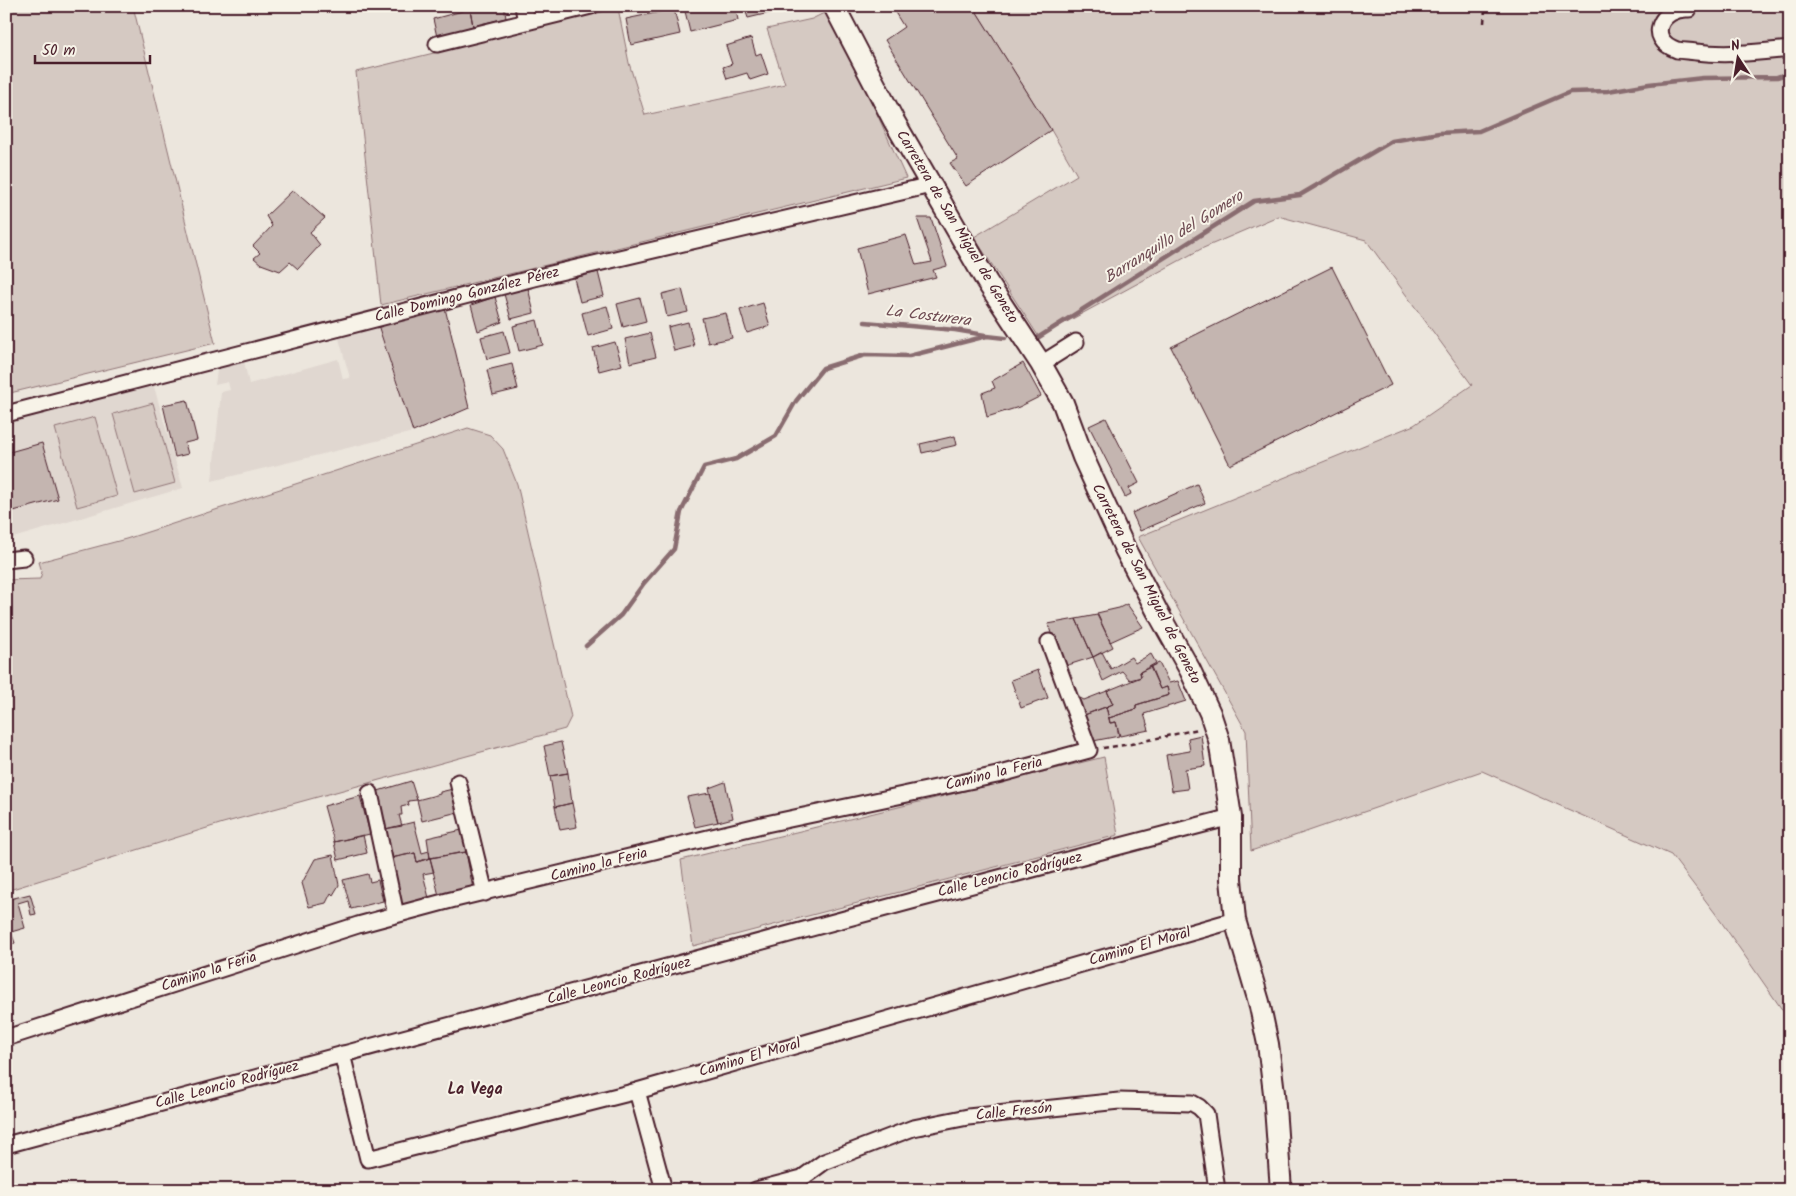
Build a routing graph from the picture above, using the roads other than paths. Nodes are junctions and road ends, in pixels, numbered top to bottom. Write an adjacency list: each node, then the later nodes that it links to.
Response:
1 (523, 6): 5 (street)
2 (591, 6): 5 (street)
3 (834, 6): 8 (main road, Carretera de San Miguel de Geneto)
4 (1689, 9): 7 (street)
5 (526, 22): 6 (street)
6 (436, 44)
7 (1790, 49)
8 (931, 185): 10 (main road, Carretera de San Miguel de Geneto); 11 (street, Calle Domingo González Pérez)
9 (1076, 342): 10 (street)
10 (1041, 364): 17 (main road, Carretera de San Miguel de Geneto)
11 (6, 414)
12 (24, 558): 13 (street)
13 (6, 560)
14 (1049, 642): 18 (street, Camino la Feria)
15 (458, 782): 18 (street)
16 (370, 793): 19 (street)
17 (1231, 817): 20 (main road, Carretera de San Miguel de Geneto); 22 (street, Calle Leoncio Rodríguez)
18 (485, 892): 19 (street, Camino la Feria)
19 (396, 915): 21 (street, Camino la Feria)
20 (1235, 920): 23 (street, Camino El Moral); 28 (main road, Carretera de San Miguel de Geneto)
21 (6, 1038)
22 (342, 1054): 23 (street, Camino El Moral); 24 (street, Calle Leoncio Rodríguez)
23 (637, 1091): 25 (street)
24 (6, 1145)
25 (664, 1190)
26 (756, 1190): 27 (street, Calle Fresón)
27 (1217, 1190)
28 (1281, 1190)

